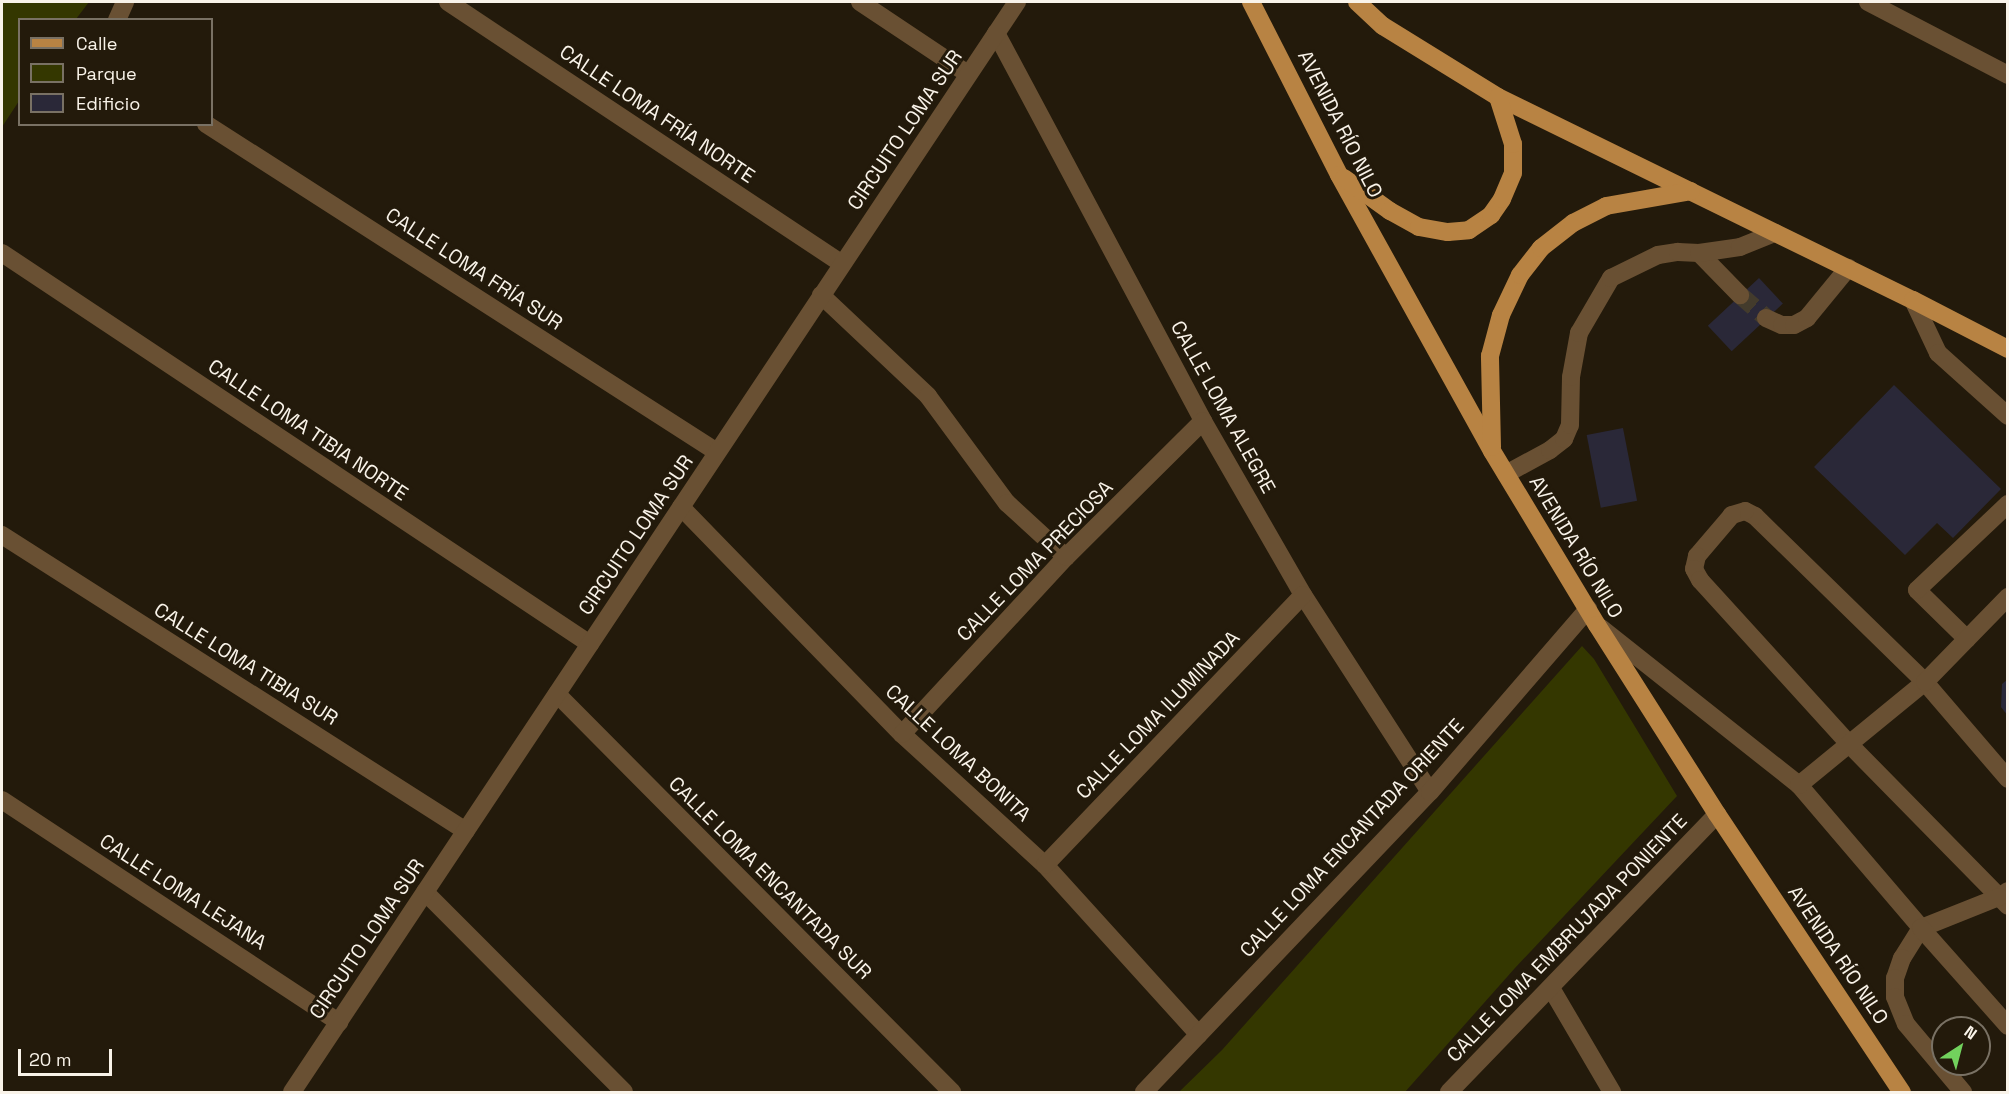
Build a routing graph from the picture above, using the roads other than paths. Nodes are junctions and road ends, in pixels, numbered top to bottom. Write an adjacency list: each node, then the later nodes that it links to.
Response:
1 (125, 2): 8 (street)
2 (448, 2): 19 (street, CALLE LOMA FRÍA NORTE)
3 (860, 2): 10 (street)
4 (1017, 2): 9 (street, CIRCUITO LOMA SUR)
5 (1251, 2): 14 (main road, AVENIDA RÍO NILO)
6 (1357, 2): 12 (main road)
7 (1868, 2): 11 (street)
8 (118, 18)
9 (996, 33): 10 (street, CIRCUITO LOMA SUR); 27 (street, CALLE LOMA ALEGRE)
10 (968, 74): 19 (street, CIRCUITO LOMA SUR)
11 (2007, 75)
12 (1498, 98): 14 (main road); 15 (main road)
13 (209, 126): 29 (street, CALLE LOMA FRÍA SUR)
14 (1339, 175): 28 (main road, AVENIDA RÍO NILO)
15 (1691, 191): 16 (main road); 28 (main road)
16 (1775, 233): 18 (street); 20 (main road)
17 (2, 253): 40 (street, CALLE LOMA TIBIA NORTE)
18 (1699, 253): 21 (street); 30 (street)
19 (842, 264): 22 (street, CIRCUITO LOMA SUR)
20 (1848, 268): 23 (main road); 24 (street)
21 (1740, 295)
22 (821, 296): 29 (street, CIRCUITO LOMA SUR); 34 (street)
23 (1913, 300): 25 (main road); 26 (street)
24 (1766, 318)
25 (2007, 349)
26 (2007, 416)
27 (1203, 421): 34 (street, CALLE LOMA PRECIOSA); 35 (street, CALLE LOMA ALEGRE)
28 (1492, 451): 30 (main road, AVENIDA RÍO NILO)
29 (717, 452): 32 (street, CIRCUITO LOMA SUR)
30 (1506, 474): 37 (main road, AVENIDA RÍO NILO)
31 (2007, 504): 39 (street)
32 (681, 507): 40 (street, CIRCUITO LOMA SUR); 43 (street, CALLE LOMA BONITA)
33 (2, 535): 50 (street, CALLE LOMA TIBIA SUR)
34 (1066, 557): 43 (street, CALLE LOMA PRECIOSA)
35 (1303, 595): 47 (street, CALLE LOMA ALEGRE); 51 (street, CALLE LOMA ILUMINADA)
36 (2007, 597): 39 (street)
37 (1588, 609): 38 (main road, AVENIDA RÍO NILO); 47 (street, CALLE LOMA ENCANTADA ORIENTE)
38 (1597, 625): 46 (street); 49 (main road, AVENIDA RÍO NILO)
39 (1967, 639): 41 (street)
40 (590, 644): 42 (street, CIRCUITO LOMA SUR)
41 (1925, 682): 44 (street); 44 (street); 45 (street)
42 (556, 694): 50 (street, CIRCUITO LOMA SUR); 61 (street, CALLE LOMA ENCANTADA SUR)
43 (902, 734): 51 (street, CALLE LOMA BONITA)
44 (1849, 744): 46 (street); 53 (street)
45 (2007, 778)
46 (1799, 785): 54 (street)
47 (1430, 792): 58 (street, CALLE LOMA ENCANTADA ORIENTE)
48 (2, 800): 56 (street, CALLE LOMA LEJANA)
49 (1717, 814): 55 (street, CALLE LOMA EMBRUJADA PONIENTE); 65 (main road, AVENIDA RÍO NILO)
50 (466, 831): 52 (street, CIRCUITO LOMA SUR)
51 (1045, 865): 58 (street, CALLE LOMA BONITA)
52 (425, 892): 56 (street, CIRCUITO LOMA SUR); 60 (street)
53 (2005, 898): 54 (street)
54 (1921, 928): 57 (street); 66 (street)
55 (1551, 988): 63 (street, CALLE LOMA EMBRUJADA PONIENTE); 64 (street)
56 (339, 1022): 59 (street, CIRCUITO LOMA SUR)
57 (2007, 1026)
58 (1199, 1035): 62 (street, CALLE LOMA ENCANTADA ORIENTE)
59 (295, 1091)
60 (624, 1092)
61 (952, 1092)
62 (1144, 1092)
63 (1449, 1092)
64 (1612, 1092)
65 (1902, 1092)
66 (1963, 1092)

